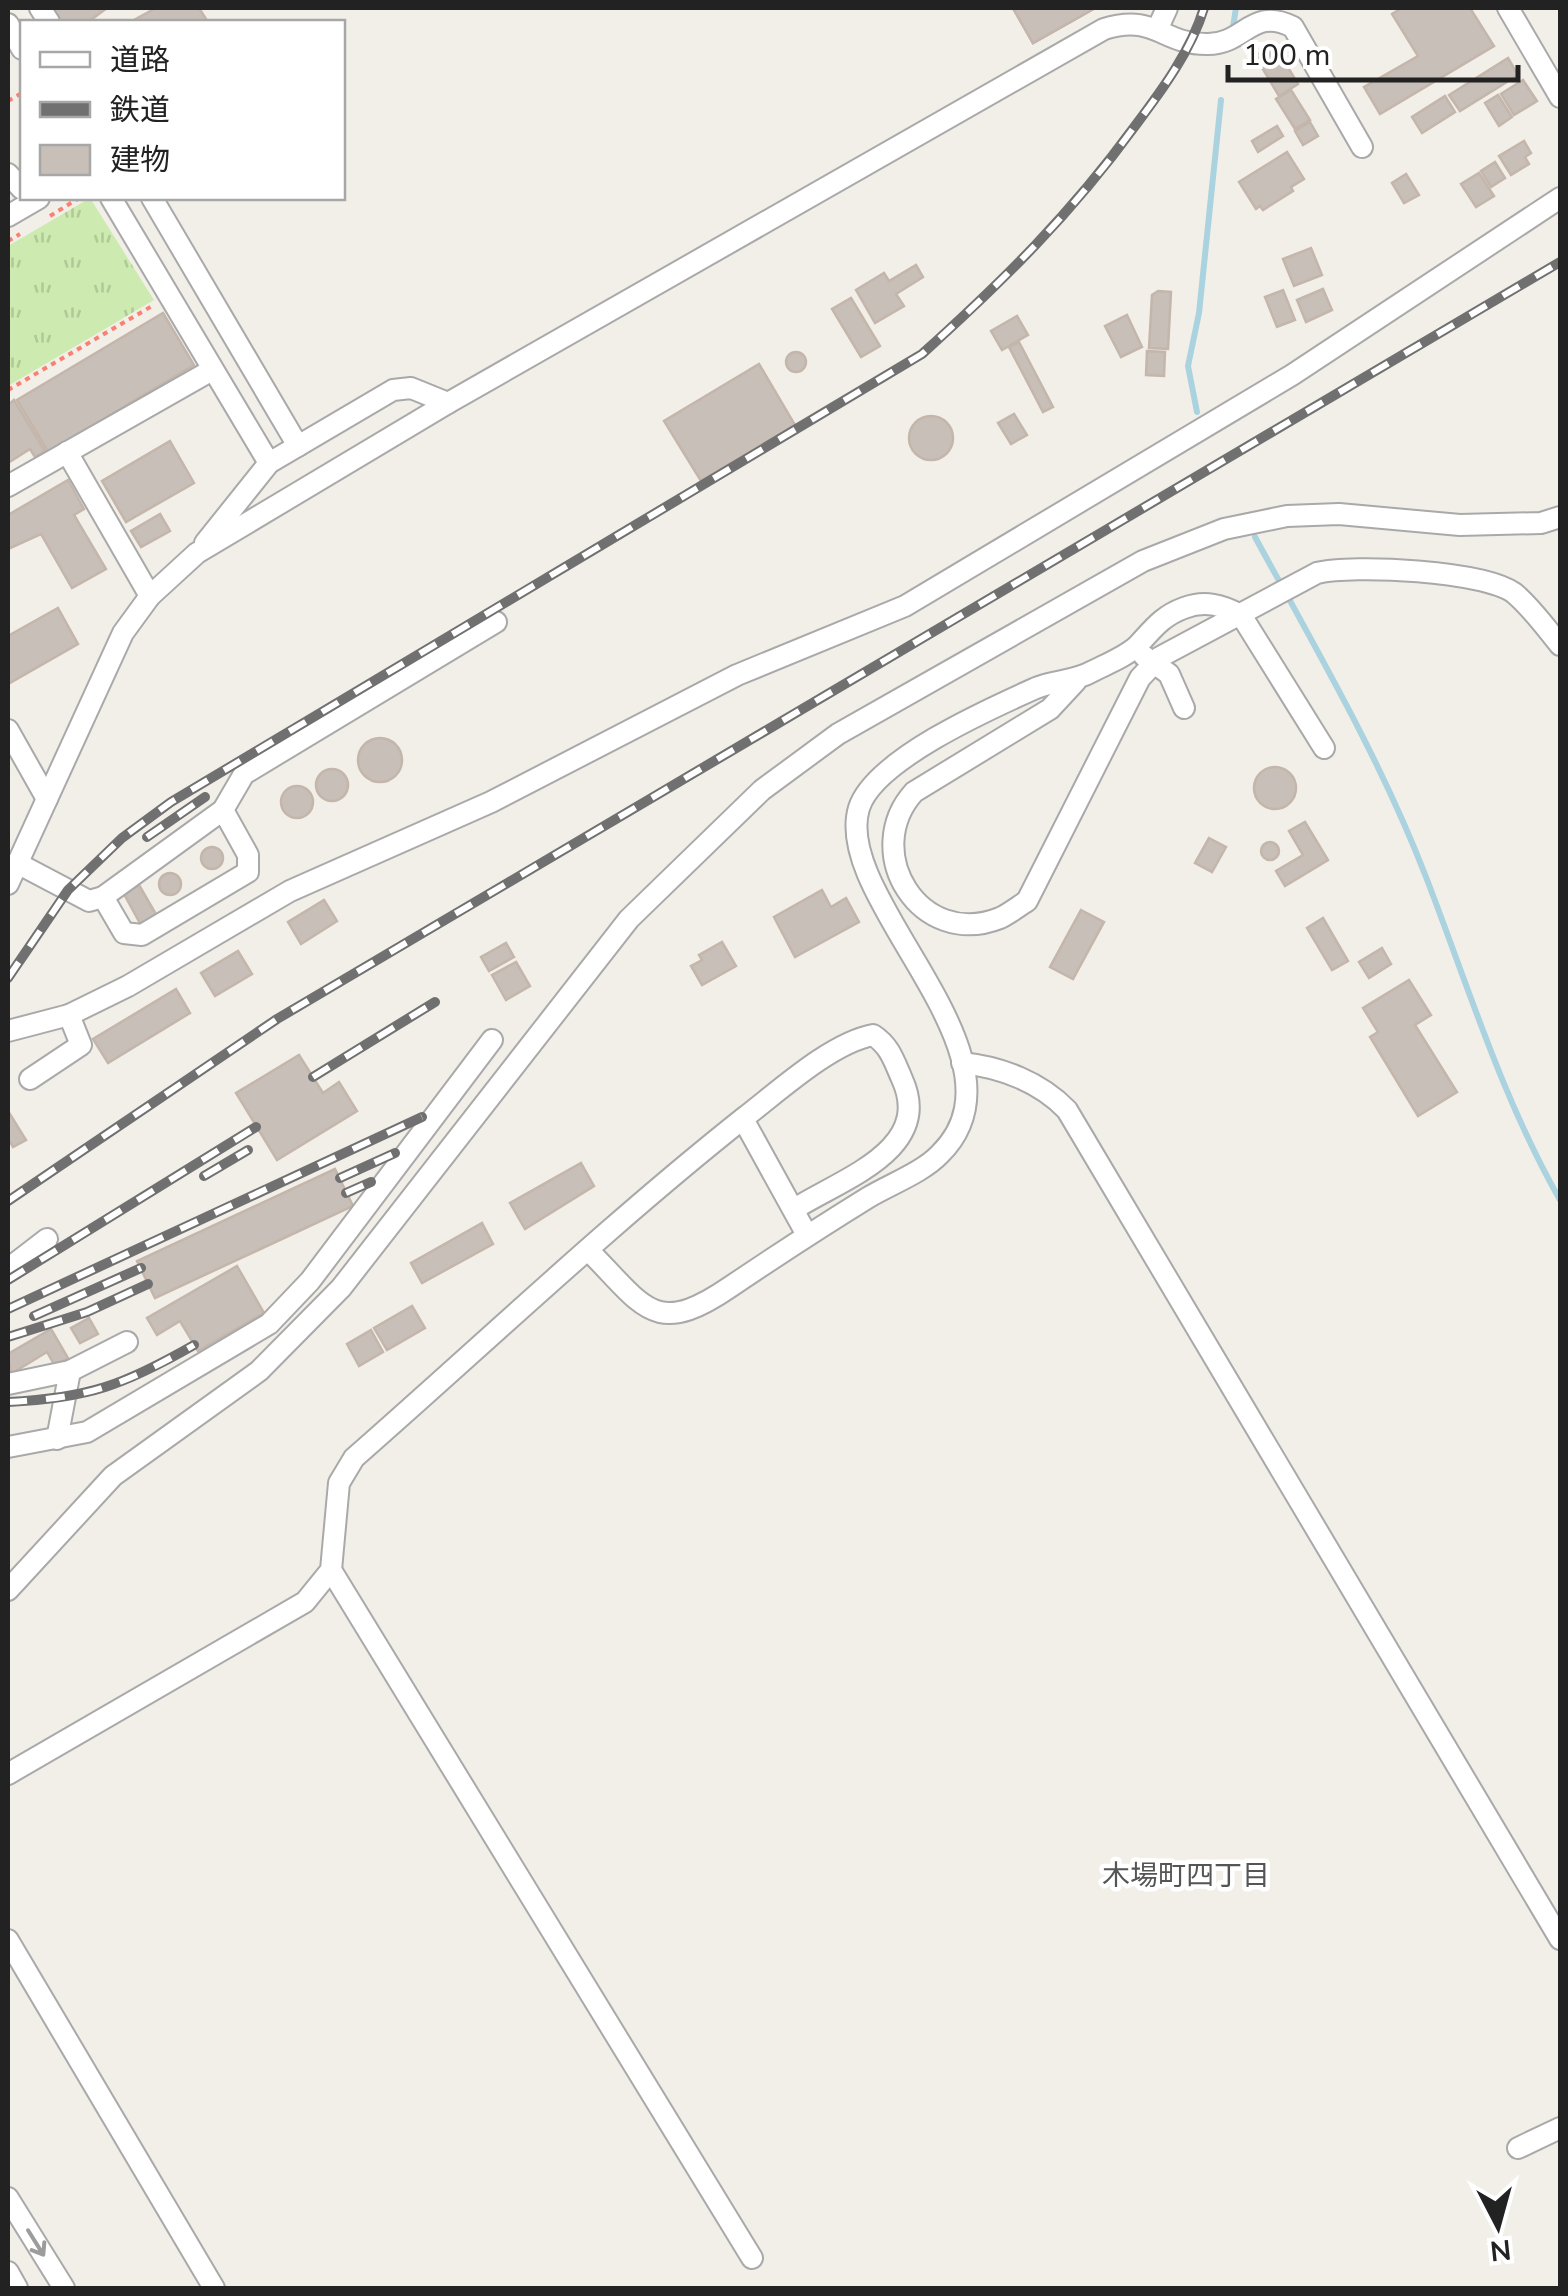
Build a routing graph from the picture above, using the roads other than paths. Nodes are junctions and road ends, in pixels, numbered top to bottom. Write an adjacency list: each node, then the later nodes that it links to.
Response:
1 (1167, 8): 3 (street)
2 (1508, 8): 4 (street)
3 (1157, 30): 5 (street); 10 (street)
4 (1560, 97)
5 (1362, 146)
6 (1560, 198): 32 (street)
7 (112, 200): 9 (street)
8 (153, 200): 11 (street)
9 (212, 370): 12 (street); 13 (street)
10 (448, 403): 11 (street); 16 (street)
11 (298, 446): 13 (street)
12 (67, 452): 14 (street); 17 (street)
13 (269, 464): 16 (street)
14 (8, 486)
15 (1560, 517): 49 (street)
16 (197, 553): 17 (street)
17 (150, 596): 27 (street)
18 (1241, 615): 20 (street); 21 (street); 22 (street); 26 (street)
19 (496, 622): 28 (street)
20 (1560, 644)
21 (1137, 647): 22 (street); 23 (street)
22 (1153, 664): 23 (street); 24 (street)
23 (1076, 681): 35 (street)
24 (1184, 708)
25 (8, 730): 27 (street)
26 (1324, 748)
27 (47, 799): 29 (street)
28 (223, 810): 31 (street); 31 (street)
29 (17, 863): 30 (street); 31 (street)
30 (8, 884)
31 (102, 898)
32 (68, 1015): 33 (street); 36 (street)
33 (8, 1031)
34 (492, 1040): 46 (street)
35 (962, 1063): 39 (street); 51 (street)
36 (30, 1079)
37 (742, 1119): 38 (street); 38 (street); 41 (street)
38 (796, 1208): 39 (street)
39 (807, 1235): 41 (street)
40 (47, 1239): 42 (street)
41 (589, 1251): 48 (street)
42 (8, 1269)
43 (127, 1342): 44 (street)
44 (70, 1371): 45 (street); 46 (street)
45 (8, 1384)
46 (57, 1439): 47 (street)
47 (8, 1447)
48 (331, 1570): 50 (street); 56 (street)
49 (12, 1583)
50 (8, 1774)
51 (1560, 1939)
52 (8, 1940): 60 (street)
53 (1560, 2128): 54 (street)
54 (1518, 2148)
55 (8, 2198): 59 (street, one-way to 59)
56 (752, 2258)
57 (8, 2272): 58 (street)
58 (17, 2288)
59 (64, 2288)
60 (214, 2288)

